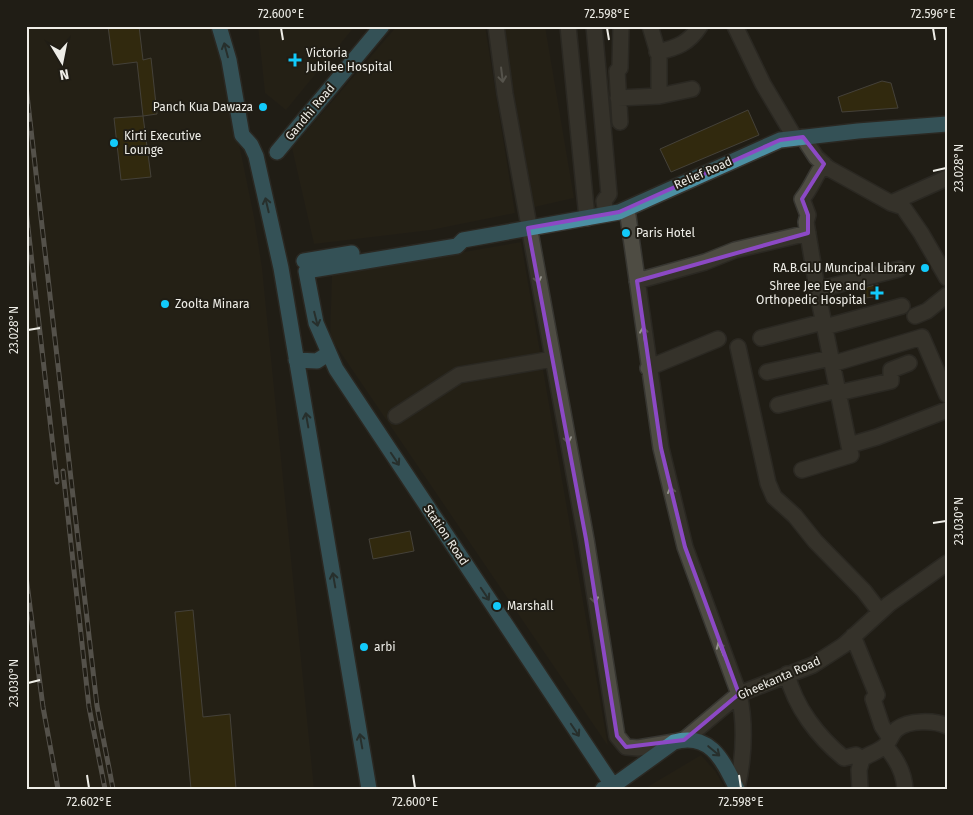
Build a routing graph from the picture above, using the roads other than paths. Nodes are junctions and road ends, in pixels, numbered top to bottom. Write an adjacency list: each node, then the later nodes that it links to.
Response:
1 (220, 26): 40 (main road, one-way to 1)
2 (382, 26): 17 (main road, Gandhi Road)
3 (496, 26): 24 (street, one-way to 24)
4 (568, 26): 23 (street)
5 (594, 26): 22 (street)
6 (621, 26): 13 (street)
7 (650, 26): 10 (street)
8 (700, 26): 10 (street)
9 (739, 28): 16 (street)
10 (658, 52): 12 (street)
11 (692, 89): 12 (street)
12 (659, 96): 13 (street)
13 (618, 98): 14 (street)
14 (620, 122)
15 (947, 124): 16 (main road, Relief Road)
16 (799, 138): 18 (street); 21 (main road, Relief Road)
17 (277, 152)
18 (824, 164): 20 (street); 25 (street)
19 (947, 178): 20 (street)
20 (891, 203): 28 (street)
21 (626, 209): 22 (main road, Relief Road); 29 (street)
22 (606, 214): 23 (main road, Relief Road)
23 (587, 218): 24 (main road, Relief Road)
24 (528, 228): 26 (main road, Relief Road); 39 (street, one-way to 39)
25 (808, 233): 29 (street); 30 (street)
26 (305, 266): 38 (main road, Station Road, one-way to 38)
27 (899, 269): 30 (street)
28 (947, 278)
29 (637, 281): 43 (street, one-way to 29)
30 (817, 290): 34 (street)
31 (947, 295): 33 (street)
32 (902, 306): 34 (street)
33 (915, 316)
34 (824, 325): 35 (street); 41 (street)
35 (761, 338)
36 (718, 340): 43 (street)
37 (738, 347): 53 (street)
38 (329, 353): 40 (main road); 61 (main road, Station Road, one-way to 61)
39 (553, 358): 49 (street); 58 (street, one-way to 58)
40 (296, 360): 62 (main road, one-way to 40)
41 (832, 361): 44 (street); 45 (street); 46 (street)
42 (910, 363): 45 (street)
43 (648, 368): 56 (street, one-way to 43)
44 (767, 372)
45 (838, 391): 47 (street); 50 (street)
46 (947, 395)
47 (778, 405)
48 (947, 410): 50 (street)
49 (396, 416)
50 (850, 445): 51 (street)
51 (802, 470)
52 (947, 563): 53 (street, Gheekanta Road)
53 (880, 612): 54 (street, Gheekanta Road)
54 (853, 636): 55 (street, Gheekanta Road); 59 (street)
55 (787, 674): 56 (street, Gheekanta Road); 60 (street)
56 (739, 694): 58 (street, Gheekanta Road); 63 (street)
57 (947, 726): 59 (street)
58 (679, 741): 61 (main road, Gheekanta Road); 63 (main road, one-way to 63)
59 (888, 742): 60 (street); 65 (street)
60 (862, 759): 64 (street)
61 (611, 788)
62 (369, 789)
63 (737, 789)
64 (860, 789)
65 (905, 789)

